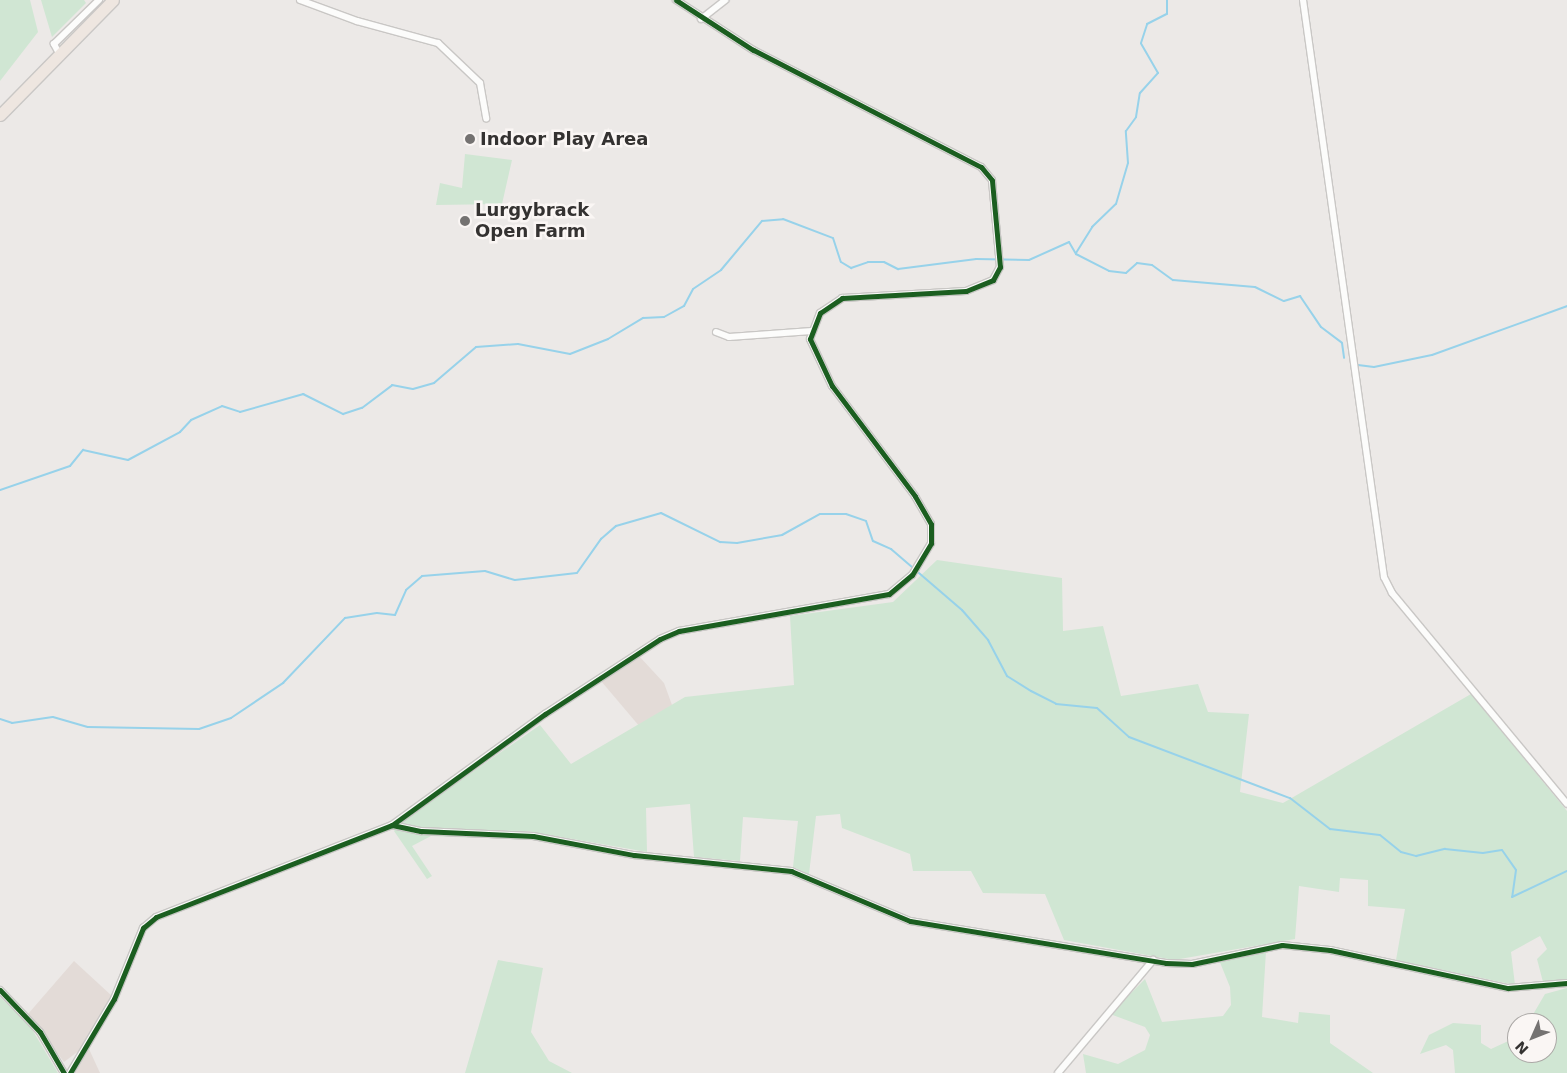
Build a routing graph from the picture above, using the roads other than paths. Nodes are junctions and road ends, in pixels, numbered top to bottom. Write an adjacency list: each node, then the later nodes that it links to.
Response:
1 (99, 0): 8 (street)
2 (113, 0): 8 (highway)
3 (300, 0): 10 (street)
4 (676, 0): 7 (street)
5 (725, 0): 7 (street)
6 (1303, 0): 13 (street)
7 (701, 20): 11 (street)
8 (61, 56): 9 (highway)
9 (0, 115)
10 (486, 118)
11 (812, 331): 12 (street); 14 (street)
12 (716, 332)
13 (1567, 804)
14 (392, 825): 15 (street); 19 (street)
15 (1153, 960): 16 (street); 20 (street)
16 (1567, 983)
17 (0, 990): 18 (street)
18 (64, 1073)
19 (70, 1073)
20 (1058, 1073)

